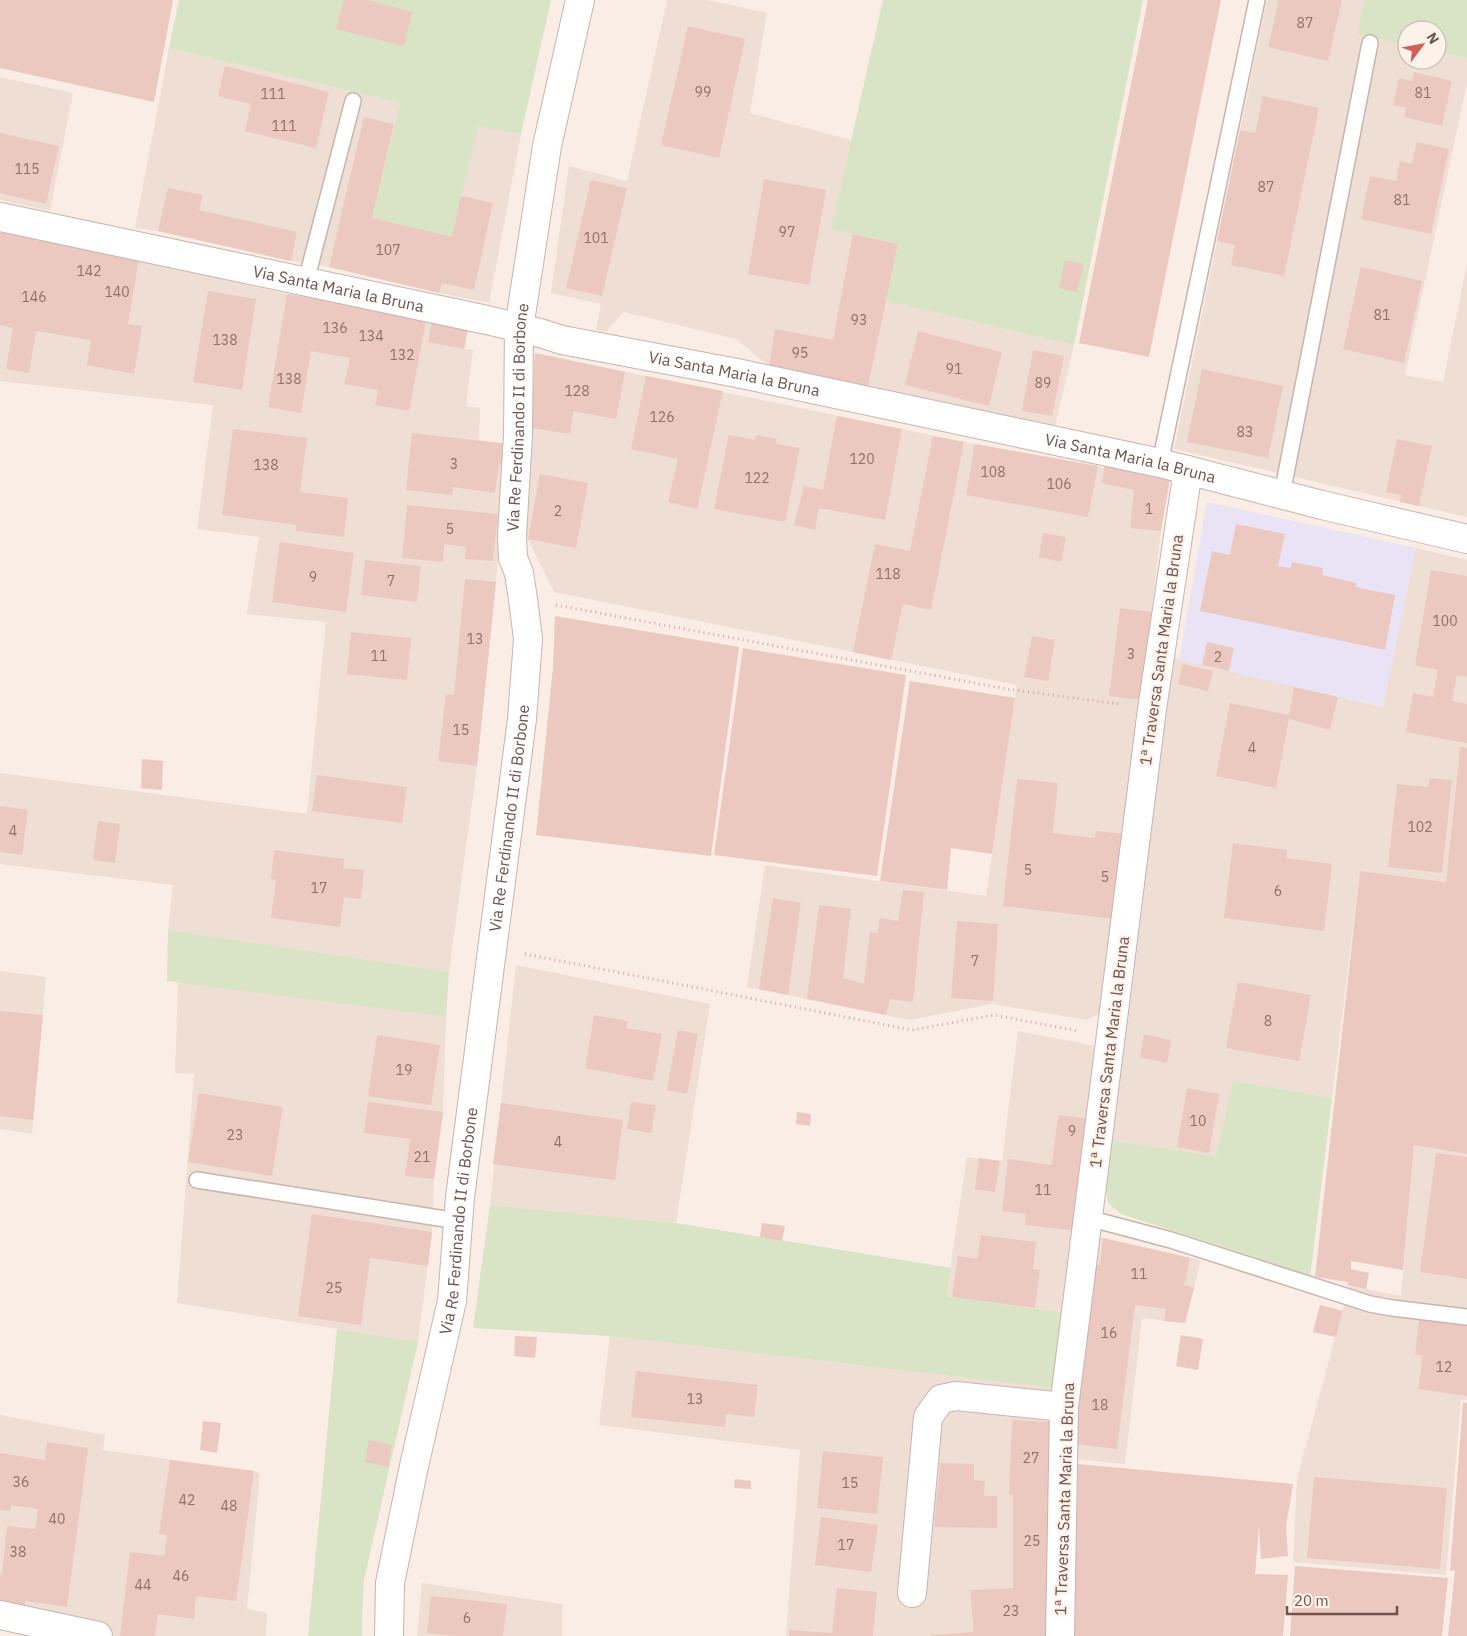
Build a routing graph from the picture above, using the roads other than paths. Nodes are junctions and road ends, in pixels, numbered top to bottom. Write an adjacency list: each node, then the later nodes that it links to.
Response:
1 (580, 0): 7 (street, Via Re Ferdinando II di Borbone)
2 (1257, 0): 8 (lane)
3 (1370, 43): 10 (lane)
4 (353, 101): 6 (lane)
5 (0, 217): 6 (street, Via Santa Maria la Bruna)
6 (306, 282): 7 (street, Via Santa Maria la Bruna)
7 (519, 328): 8 (street, Via Santa Maria la Bruna); 14 (street, Via Re Ferdinando II di Borbone)
8 (1160, 463): 9 (street, Via Santa Maria la Bruna)
9 (1188, 470): 10 (street, Via Santa Maria la Bruna); 13 (street, 1ª Traversa Santa Maria la Bruna)
10 (1282, 494): 11 (street, Via Santa Maria la Bruna)
11 (1467, 539)
12 (197, 1180): 14 (lane)
13 (1088, 1218): 15 (lane); 16 (street, 1ª Traversa Santa Maria la Bruna)
14 (458, 1221): 20 (street, Via Re Ferdinando II di Borbone)
15 (1467, 1317)
16 (1064, 1407): 17 (street); 21 (street, 1ª Traversa Santa Maria la Bruna)
17 (912, 1593)
18 (0, 1616): 19 (street)
19 (98, 1636)
20 (389, 1636)
21 (1060, 1636)

